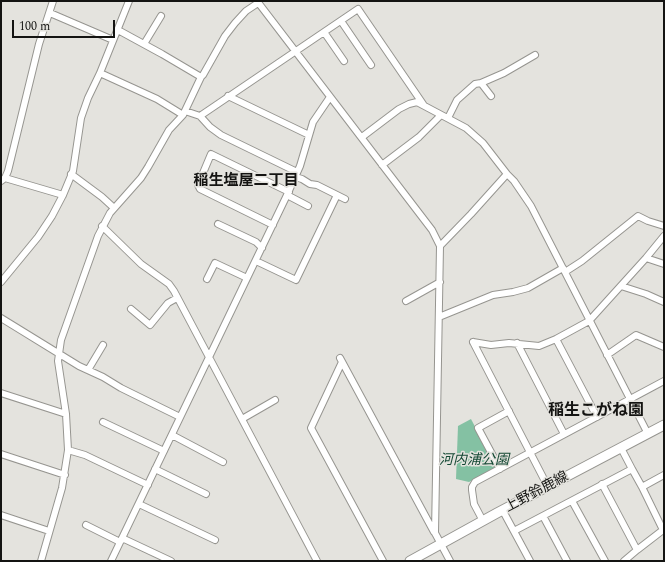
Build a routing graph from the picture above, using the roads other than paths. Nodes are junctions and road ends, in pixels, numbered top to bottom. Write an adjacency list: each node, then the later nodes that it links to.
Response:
1 (54, 1): 4 (street)
2 (129, 1): 7 (street)
3 (257, 2): 11 (street); 16 (street)
4 (50, 13): 9 (street); 32 (street)
5 (161, 16): 10 (street)
6 (341, 21): 8 (street); 14 (street); 21 (street)
7 (118, 30): 9 (street); 10 (street)
8 (324, 32): 11 (street); 13 (street)
9 (113, 40): 15 (street)
10 (144, 44): 16 (street)
11 (295, 51): 18 (street); 20 (street)
12 (535, 55): 17 (street)
13 (344, 61)
14 (371, 65)
15 (100, 73): 22 (street); 29 (street)
16 (201, 77): 22 (street)
17 (481, 83): 19 (street); 25 (street)
18 (228, 96): 24 (street); 26 (street)
19 (490, 96)
20 (330, 97): 26 (street); 27 (street)
21 (423, 104): 23 (street); 27 (street)
22 (184, 113): 24 (street); 38 (street)
23 (441, 115): 25 (street); 28 (street)
24 (200, 116): 31 (street)
25 (448, 118): 30 (street)
26 (309, 134): 31 (street)
27 (362, 138): 28 (street)
28 (382, 165): 44 (street)
29 (71, 174): 34 (street); 38 (street)
30 (507, 174): 44 (street); 49 (street)
31 (296, 175): 33 (street); 35 (street)
32 (3, 179): 34 (street)
33 (288, 194): 37 (street); 40 (street); 40 (street)
34 (63, 195): 52 (street)
35 (337, 195): 36 (street); 47 (street)
36 (345, 199)
37 (308, 206)
38 (114, 208): 41 (street)
39 (218, 224): 45 (street)
40 (273, 225): 45 (street)
41 (102, 226): 55 (street); 66 (street)
42 (664, 226): 49 (street)
43 (664, 236): 46 (street)
44 (440, 246): 53 (street)
45 (262, 248): 47 (street)
46 (646, 258): 48 (street); 54 (street)
47 (256, 261): 50 (street)
48 (664, 264)
49 (564, 270): 59 (street); 61 (street)
50 (248, 278): 51 (street); 68 (street)
51 (207, 279)
52 (1, 282)
53 (440, 282): 56 (street); 59 (street)
54 (621, 286): 57 (street); 61 (street)
55 (177, 298): 58 (street); 68 (street)
56 (406, 301)
57 (664, 302)
58 (132, 309)
59 (439, 317): 109 (street)
60 (1, 318): 66 (street)
61 (589, 321): 62 (street); 67 (street)
62 (556, 339): 63 (street); 76 (street)
63 (517, 343): 74 (street); 81 (street)
64 (103, 345): 69 (street)
65 (664, 347): 67 (street)
66 (59, 352): 69 (street); 75 (street)
67 (607, 355): 72 (street)
68 (209, 358): 77 (street); 78 (street)
69 (88, 370): 77 (street)
70 (664, 381): 72 (street)
71 (1, 393): 75 (street)
72 (630, 399): 76 (street); 82 (street)
73 (275, 400): 78 (street)
74 (509, 411): 87 (street); 92 (street)
75 (66, 414): 85 (street)
76 (597, 416): 81 (street)
77 (180, 417): 83 (street)
78 (242, 419): 117 (street)
79 (103, 422): 86 (street)
80 (664, 426): 82 (main road, 上野鈴鹿線)
81 (564, 434): 87 (street)
82 (648, 434): 84 (main road, 上野鈴鹿線)
83 (172, 435): 86 (street); 89 (street)
84 (621, 448): 90 (street); 97 (main road, 上野鈴鹿線)
85 (68, 450): 93 (street); 96 (street)
86 (164, 451): 91 (street)
87 (530, 453): 92 (street); 97 (street)
88 (1, 454): 93 (street)
89 (223, 462)
90 (632, 468): 95 (street); 98 (street)
91 (155, 469): 96 (street); 99 (street)
92 (500, 469): 105 (street)
93 (65, 475): 107 (street)
94 (664, 475): 98 (street)
95 (602, 484): 100 (street); 113 (street)
96 (148, 485): 101 (street)
97 (548, 487): 102 (main road, 上野鈴鹿線)
98 (642, 487): 113 (street)
99 (206, 494)
100 (572, 501): 104 (street); 123 (street)
101 (139, 504): 110 (street); 111 (street)
102 (503, 511): 105 (main road, 上野鈴鹿線); 108 (street)
103 (1, 515): 107 (street)
104 (543, 516): 108 (street); 122 (street)
105 (483, 521): 112 (main road, 上野鈴鹿線)
106 (86, 525): 110 (street)
107 (49, 531): 114 (street)
108 (514, 531): 121 (street)
109 (435, 534): 112 (street); 118 (street)
110 (121, 540): 115 (street); 116 (street)
111 (215, 540)
112 (442, 544): 119 (main road, 上野鈴鹿線); 120 (street)
113 (637, 550): 124 (street)
114 (41, 561)
115 (111, 561)
116 (171, 561)
117 (317, 561)
118 (383, 561)
119 (410, 561)
120 (450, 561)
121 (530, 561)
122 (567, 561)
123 (604, 561)
124 (624, 561)

